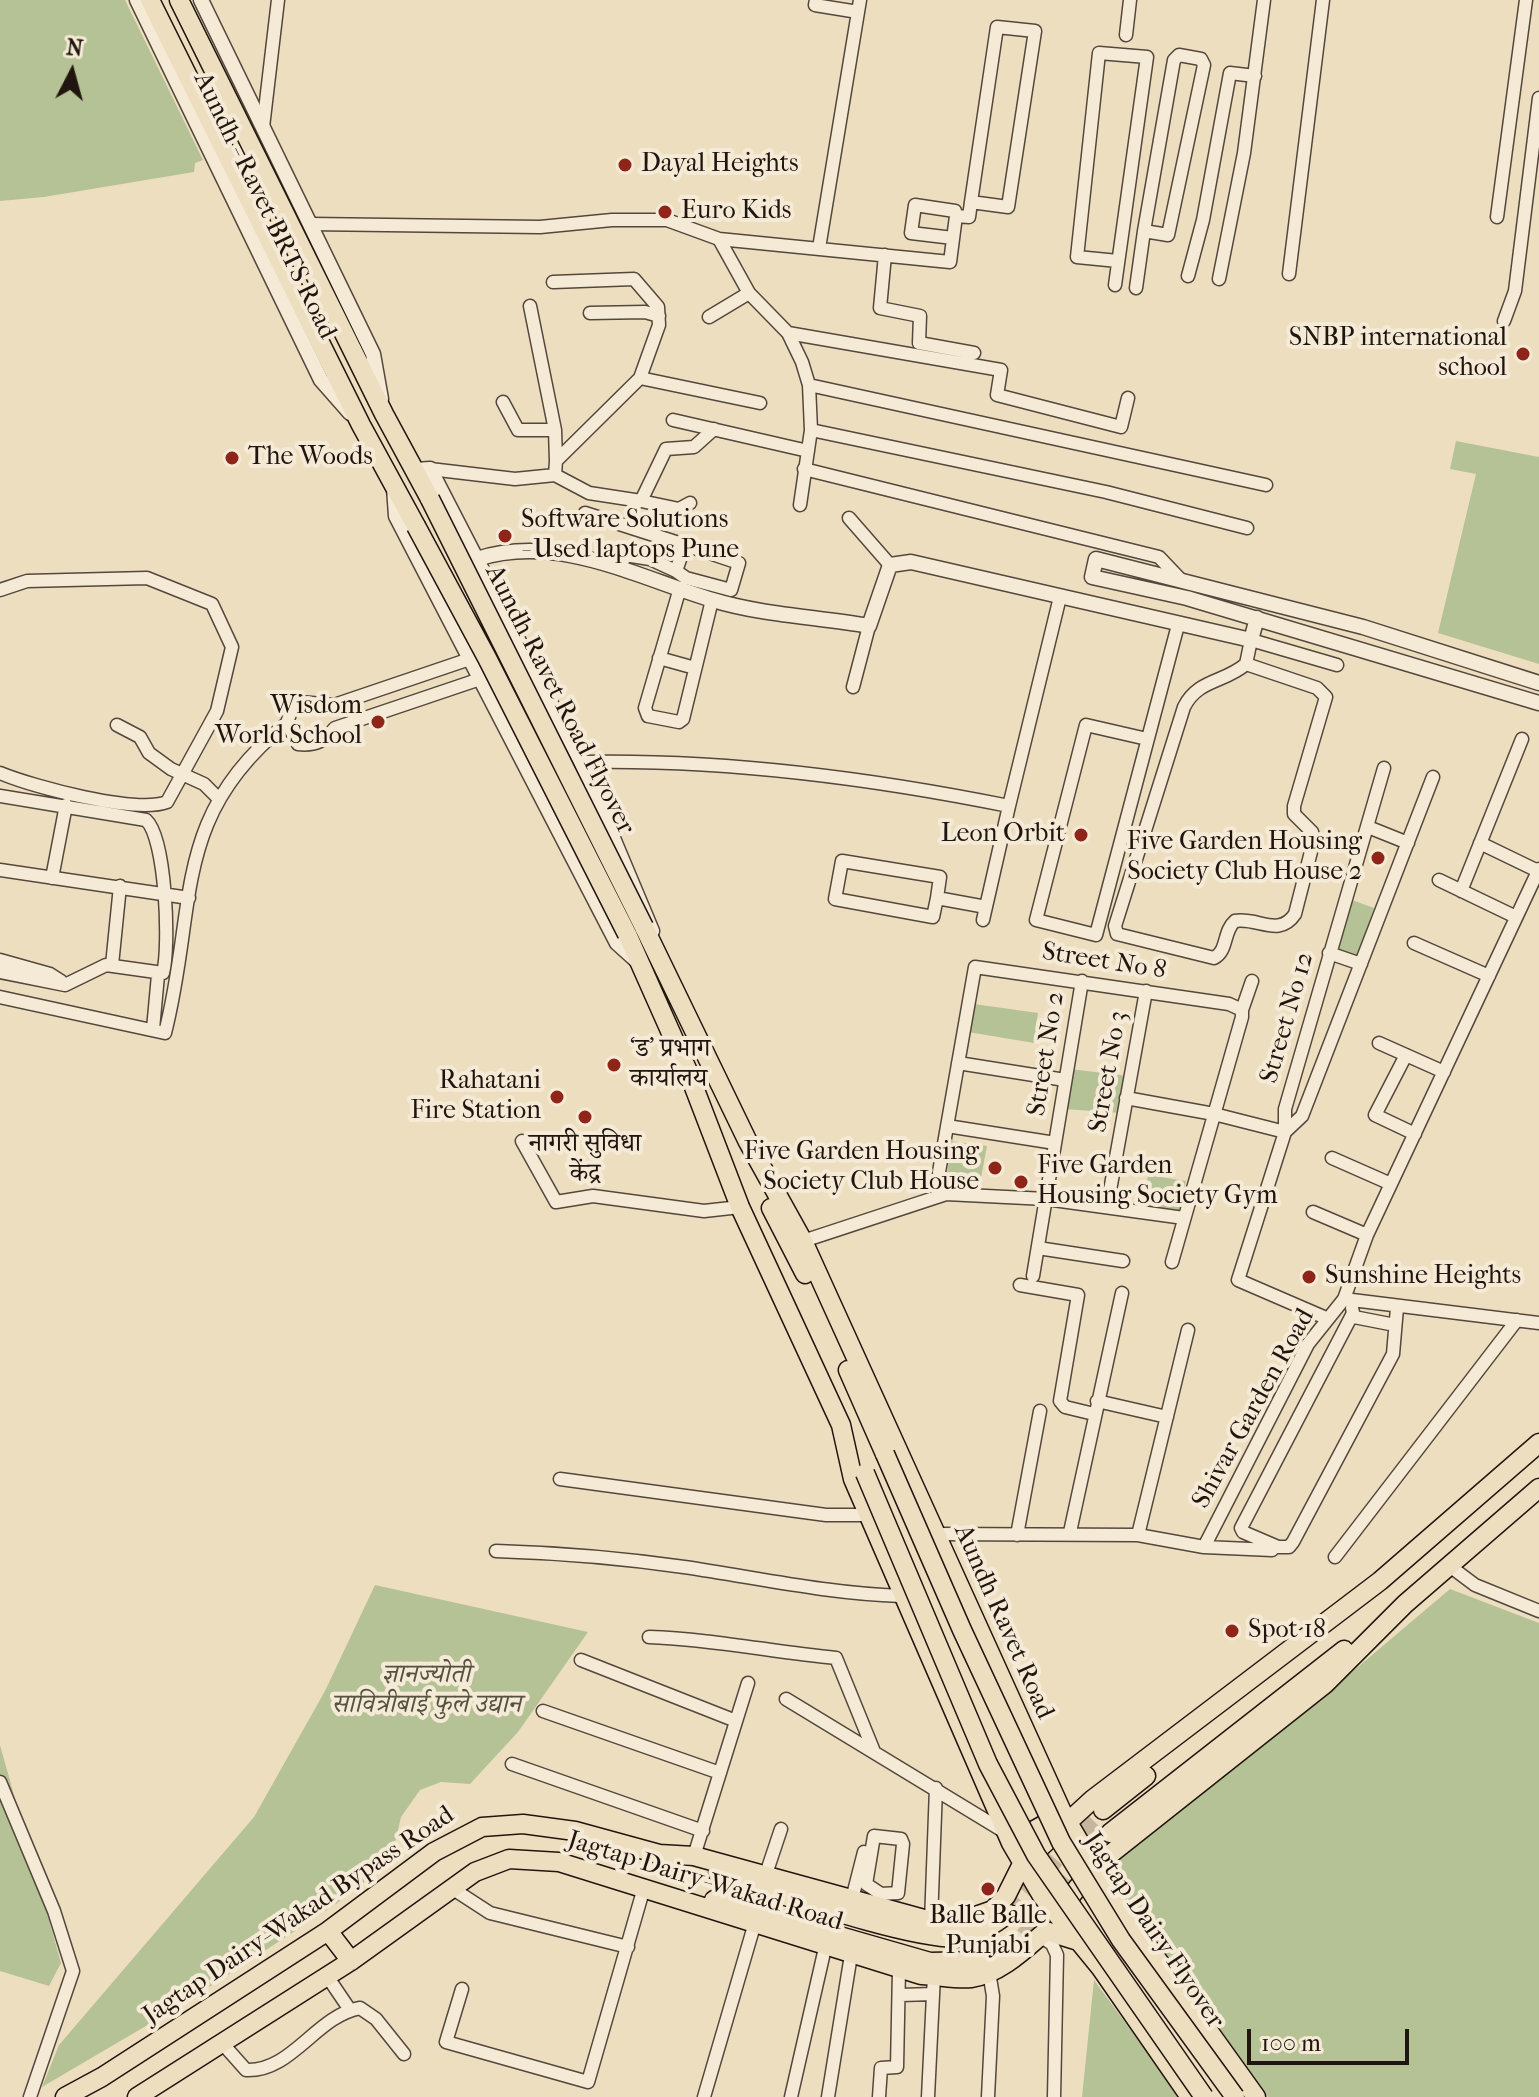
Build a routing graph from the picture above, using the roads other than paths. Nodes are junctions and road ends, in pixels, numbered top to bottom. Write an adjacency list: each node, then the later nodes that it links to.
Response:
1 (137, 0): 49 (street, Aundh - Ravet BRTS Road)
2 (150, 0): 49 (main road)
3 (179, 0): 47 (main road)
4 (201, 0): 15 (street, Aundh - Ravet BRTS Road)
5 (278, 0): 15 (street)
6 (816, 0): 11 (street)
7 (1130, 0): 12 (street)
8 (1264, 0): 13 (street)
9 (1323, 0): 28 (street)
10 (1526, 0): 16 (street)
11 (859, 6): 25 (street)
12 (1126, 35)
13 (1255, 76): 29 (street); 30 (street)
14 (1539, 98): 17 (street)
15 (263, 127): 21 (street, Aundh - Ravet BRTS Road)
16 (1505, 160): 17 (street); 20 (street)
17 (1530, 165): 39 (street)
18 (971, 202): 18 (street); 19 (street)
19 (956, 216): 23 (street); 23 (street)
20 (1497, 217)
21 (310, 224): 24 (street); 47 (street, Aundh - Ravet BRTS Road)
22 (1144, 231): 22 (street); 33 (street)
23 (953, 238): 26 (street)
24 (719, 239): 25 (street); 34 (street)
25 (819, 248): 26 (street)
26 (885, 255): 41 (street)
27 (1118, 261): 27 (street); 32 (street)
28 (1289, 274)
29 (1188, 276)
30 (1219, 279)
31 (553, 282): 37 (street)
32 (1115, 285)
33 (1136, 288)
34 (749, 293): 38 (street); 40 (street)
35 (530, 306): 51 (street)
36 (590, 313): 37 (street)
37 (659, 316): 42 (street)
38 (709, 317)
39 (1504, 321)
40 (788, 333): 43 (street); 44 (street)
41 (974, 353)
42 (640, 378): 46 (street); 54 (street)
43 (809, 385): 52 (street); 59 (street)
44 (1128, 398)
45 (503, 402): 51 (street)
46 (760, 403)
47 (384, 414): 56 (main road)
48 (673, 420): 50 (street)
49 (361, 425): 58 (main road)
50 (714, 429): 53 (street); 60 (street)
51 (555, 430): 54 (street)
52 (811, 430): 53 (street); 65 (street)
53 (808, 451): 55 (street)
54 (556, 461): 57 (street)
55 (804, 469): 62 (street); 71 (street)
56 (422, 470): 57 (street); 67 (street); 118 (main road, Aundh Ravet Road Flyover, bridge)
57 (555, 475): 60 (street)
58 (393, 485): 82 (street); 118 (main road, Aundh Ravet Road Flyover, bridge)
59 (1266, 485)
60 (641, 501): 61 (street)
61 (690, 503)
62 (800, 505)
63 (585, 513): 66 (street)
64 (849, 518): 68 (street)
65 (1247, 528)
66 (685, 545): 70 (street); 70 (street)
67 (477, 559): 69 (street); 81 (street)
68 (890, 565): 74 (street); 79 (street)
69 (620, 569): 70 (street); 72 (street)
70 (676, 571)
71 (1185, 580): 75 (street); 75 (street); 89 (street)
72 (680, 588): 76 (street); 83 (street)
73 (0, 590): 99 (street)
74 (1060, 597): 78 (street); 104 (street)
75 (1187, 598): 77 (street)
76 (712, 600): 79 (street); 87 (street)
77 (1257, 618): 80 (street); 91 (street)
78 (1178, 625): 80 (street); 94 (street)
79 (869, 626): 90 (street)
80 (1251, 640): 85 (street); 86 (street)
81 (519, 643): 82 (street); 84 (street)
82 (471, 658): 88 (street); 92 (street)
83 (659, 658): 87 (street); 87 (street)
84 (529, 661): 88 (street); 96 (street)
85 (1246, 664): 85 (street)
86 (1337, 665)
87 (695, 668)
88 (482, 679): 92 (street); 123 (street)
89 (1539, 683)
90 (853, 687)
91 (1539, 703)
92 (287, 723): 102 (street)
93 (117, 725): 99 (street)
94 (1147, 739): 94 (street)
95 (1522, 739): 107 (street)
96 (581, 762): 104 (street); 120 (street)
97 (1384, 768): 105 (street, Street No 12)
98 (0, 773): 99 (street)
99 (182, 775): 102 (street)
100 (1433, 777): 106 (street)
101 (0, 796): 103 (street)
102 (218, 798): 115 (street)
103 (66, 805): 110 (street); 114 (street)
104 (1009, 806): 116 (street)
105 (1368, 827): 106 (street); 121 (street, Street No 12)
106 (1408, 843): 124 (street)
107 (1480, 843): 109 (street); 113 (street)
108 (0, 870): 110 (street)
109 (1539, 870): 117 (street)
110 (52, 878): 112 (street)
111 (1439, 880): 113 (street)
112 (120, 886): 114 (street); 125 (street)
113 (1461, 891): 117 (street)
114 (166, 892): 115 (street); 127 (street)
115 (190, 892): 135 (street)
116 (937, 898): 116 (street)
117 (1516, 917): 128 (street)
118 (636, 930): 120 (main road, Aundh Ravet Road Flyover); 123 (main road, Aundh Ravet Road Flyover)
119 (1414, 943): 128 (street)
120 (657, 953): 147 (main road, Aundh Ravet Road)
121 (1329, 953): 124 (street); 144 (street, Street No 12)
122 (0, 960): 131 (street)
123 (640, 964): 153 (main road)
124 (1361, 964): 144 (street)
125 (112, 965): 127 (street); 131 (street)
126 (0, 972): 131 (street)
127 (158, 975): 135 (street)
128 (1489, 976): 139 (street)
129 (1082, 981): 132 (street, Street No 8); 138 (street, Street No 8); 140 (street, Street No 2)
130 (1252, 981): 134 (street)
131 (65, 985)
132 (1146, 991): 134 (street, Street No 8); 141 (street, Street No 3)
133 (0, 997): 135 (street)
134 (1242, 1010): 142 (street)
135 (159, 1031)
136 (1379, 1043): 137 (street)
137 (1406, 1055): 139 (street); 145 (street)
138 (958, 1063): 140 (street); 143 (street)
139 (1444, 1072): 145 (street)
140 (1065, 1080): 148 (street, Street No 2)
141 (1126, 1098): 142 (street); 154 (street, Street No 3)
142 (1214, 1114): 144 (street); 156 (street)
143 (947, 1126): 148 (street); 151 (street)
144 (1285, 1132): 168 (street, Street No 12)
145 (1415, 1134): 150 (street)
146 (522, 1141): 153 (street)
147 (748, 1142): 158 (main road, Aundh Ravet Road); 176 (main road, Aundh Ravet Road)
148 (1055, 1143): 152 (street, Street No 2)
149 (1332, 1158): 150 (street)
150 (1391, 1184): 157 (street)
151 (946, 1194): 152 (street); 158 (street)
152 (1046, 1199): 154 (street); 159 (street, Street No 2)
153 (740, 1207): 178 (main road)
154 (1107, 1207): 156 (street)
155 (1313, 1212): 157 (street)
156 (1184, 1218): 161 (street)
157 (1367, 1235): 165 (street)
158 (803, 1241): 176 (main road, Aundh Ravet Road)
159 (1038, 1248): 160 (street); 162 (street, Street No 2)
160 (1123, 1261)
161 (1172, 1262)
162 (1033, 1276)
163 (1020, 1285): 173 (street)
164 (1122, 1293): 173 (street)
165 (1350, 1300): 166 (street, Shivar Garden Road); 167 (street); 168 (street, Shivar Garden Road)
166 (1397, 1308): 169 (street, Shivar Garden Road); 171 (street)
167 (1352, 1315): 171 (street); 171 (street)
168 (1326, 1318): 186 (street, Shivar Garden Road)
169 (1517, 1320): 170 (street, Shivar Garden Road); 189 (street)
170 (1539, 1323)
171 (1395, 1325)
172 (1188, 1330): 175 (street)
173 (1095, 1407): 175 (street); 182 (street)
174 (1040, 1411): 184 (street)
175 (1167, 1417): 185 (street)
176 (884, 1441): 183 (main road, Aundh Ravet Road); 255 (main road, Jagtap Dairy Flyover, bridge)
177 (1539, 1443): 192 (main road)
178 (848, 1446): 181 (main road); 254 (main road, Jagtap Dairy Flyover, bridge)
179 (560, 1479): 181 (street)
180 (1539, 1488): 190 (main road)
181 (869, 1515): 191 (main road)
182 (1070, 1532): 184 (street); 185 (street)
183 (935, 1534): 184 (street); 207 (main road, Aundh Ravet Road)
184 (1017, 1535)
185 (1138, 1535): 186 (street)
186 (1204, 1547): 187 (street)
187 (1272, 1550)
188 (496, 1551): 191 (street)
189 (1335, 1557)
190 (1451, 1567): 193 (main road); 194 (street)
191 (901, 1596): 212 (main road)
192 (1354, 1598): 206 (main road); 206 (main road)
193 (1405, 1604): 211 (main road); 216 (main road)
194 (1539, 1611)
195 (649, 1637): 201 (street)
196 (581, 1660): 200 (street)
197 (748, 1683): 200 (street)
198 (786, 1699): 201 (street)
199 (543, 1711): 203 (street)
200 (736, 1721): 203 (street)
201 (873, 1749): 205 (street)
202 (512, 1764): 209 (street)
203 (720, 1773): 209 (street)
204 (0, 1782): 243 (street)
205 (936, 1788): 212 (street); 225 (street)
206 (1098, 1805): 207 (main road)
207 (1065, 1818): 212 (main road); 215 (main road); 216 (main road, Aundh Ravet Road)
208 (781, 1829): 218 (street)
209 (703, 1831): 214 (street)
210 (868, 1833): 221 (street)
211 (1110, 1833)
212 (1009, 1838): 215 (main road)
213 (659, 1854): 214 (main road); 223 (main road, Jagtap Dairy-Wakad Road); 227 (main road, Jagtap Dairy-Wakad Bypass Road)
214 (694, 1856): 218 (main road)
215 (1022, 1864): 224 (main road); 225 (main road)
216 (1094, 1867): 224 (main road); 256 (main road, Aundh Ravet Road)
217 (586, 1870): 219 (main road, Jagtap Dairy-Wakad Road); 220 (main road, Jagtap Dairy-Wakad Road); 228 (main road)
218 (766, 1874): 221 (main road)
219 (450, 1887): 230 (street); 233 (main road, Jagtap Dairy-Wakad Road)
220 (643, 1891): 226 (main road, Jagtap Dairy-Wakad Road); 230 (street)
221 (852, 1899): 222 (main road)
222 (880, 1900): 222 (street); 225 (main road)
223 (1009, 1914)
224 (1056, 1914): 228 (main road); 229 (main road)
225 (931, 1921)
226 (754, 1926): 231 (main road, Jagtap Dairy-Wakad Road); 246 (street)
227 (328, 1931): 233 (main road); 244 (main road, Jagtap Dairy-Wakad Bypass Road)
228 (1037, 1935): 229 (main road); 235 (main road); 252 (street)
229 (1080, 1942): 253 (main road)
230 (628, 1947): 238 (street)
231 (825, 1948): 232 (main road, Jagtap Dairy-Wakad Road); 247 (street)
232 (851, 1955): 234 (main road, Jagtap Dairy-Wakad Road); 248 (street)
233 (351, 1961): 236 (main road, Jagtap Dairy-Wakad Road)
234 (899, 1969): 237 (main road, Jagtap Dairy-Wakad Road); 239 (street)
235 (989, 1972): 237 (main road, Jagtap Dairy-Wakad Road); 251 (street)
236 (327, 1976): 240 (street); 241 (main road, Jagtap Dairy-Wakad Road)
237 (933, 1984): 239 (street); 250 (street)
238 (462, 1989)
239 (901, 1995): 249 (street)
240 (350, 2010): 241 (street); 242 (street)
241 (222, 2043): 245 (main road, Jagtap Dairy-Wakad Road)
242 (404, 2054)
243 (30, 2097)
244 (65, 2097)
245 (137, 2097)
246 (704, 2097)
247 (791, 2097)
248 (828, 2097)
249 (879, 2097)
250 (928, 2097)
251 (988, 2097)
252 (1054, 2097)
253 (1190, 2097)
254 (1204, 2097)
255 (1235, 2097)
256 (1256, 2097)

